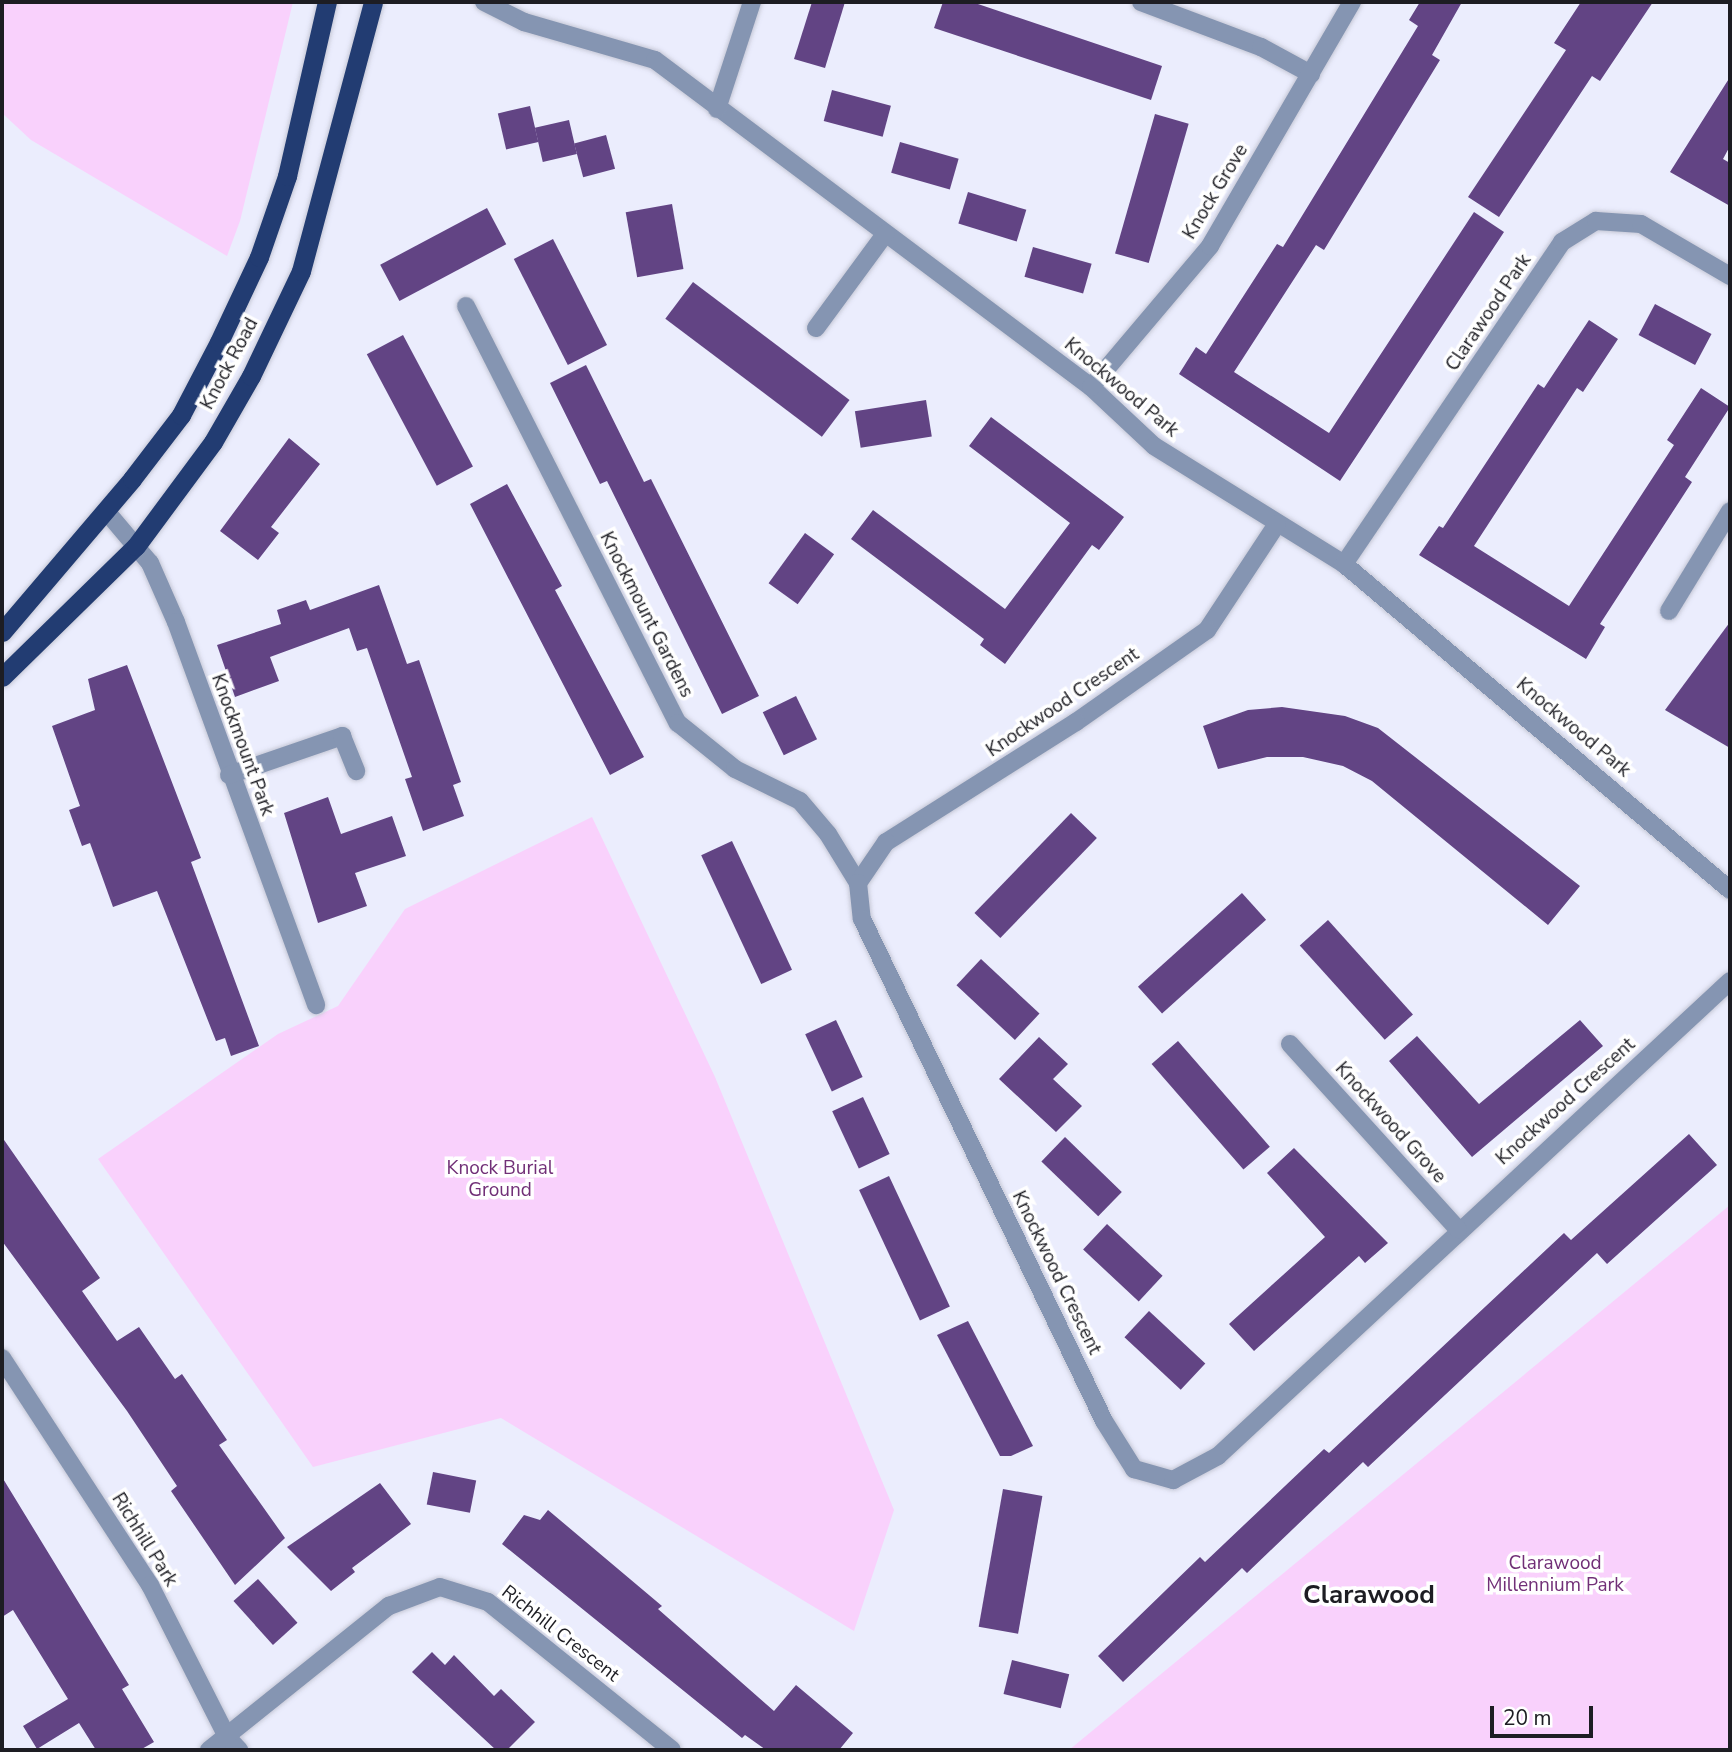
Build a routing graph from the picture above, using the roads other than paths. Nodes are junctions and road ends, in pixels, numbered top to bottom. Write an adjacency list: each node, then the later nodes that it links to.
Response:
1 (327, 2): 14 (highway, Knock Road)
2 (373, 2): 17 (highway, Knock Road)
3 (484, 2): 8 (street, Knockwood Park)
4 (752, 2): 8 (street)
5 (1141, 2): 7 (street)
6 (1352, 2): 7 (street, Knock Grove)
7 (1311, 74): 13 (street, Knock Grove)
8 (717, 109): 9 (street, Knockwood Park)
9 (885, 234): 12 (street); 13 (street, Knockwood Park)
10 (1730, 276): 18 (street, Clarawood Park)
11 (466, 306): 24 (street, Knockmount Gardens)
12 (816, 328)
13 (1091, 387): 16 (street, Knockwood Park)
14 (106, 511): 17 (street, Knockmount Park); 20 (highway, Knock Road)
15 (1730, 511): 19 (street)
16 (1277, 524): 18 (street, Knockwood Park); 24 (street, Knockwood Crescent)
17 (136, 546): 21 (highway, Knock Road); 23 (street, Knockmount Park)
18 (1344, 564): 25 (street, Knockwood Park)
19 (1668, 611)
20 (2, 632)
21 (2, 677)
22 (356, 771): 23 (street)
23 (229, 775): 27 (street, Knockmount Park)
24 (858, 883): 29 (street, Knockwood Crescent)
25 (1730, 890)
26 (1730, 981): 29 (street, Knockwood Crescent)
27 (316, 1005)
28 (1290, 1044): 29 (street, Knockwood Grove)
29 (1458, 1229)
30 (2, 1358): 31 (street, Richhill Park)
31 (233, 1743): 32 (street, Richhill Crescent); 33 (street, Richhill Crescent)
32 (209, 1750)
33 (671, 1750)

